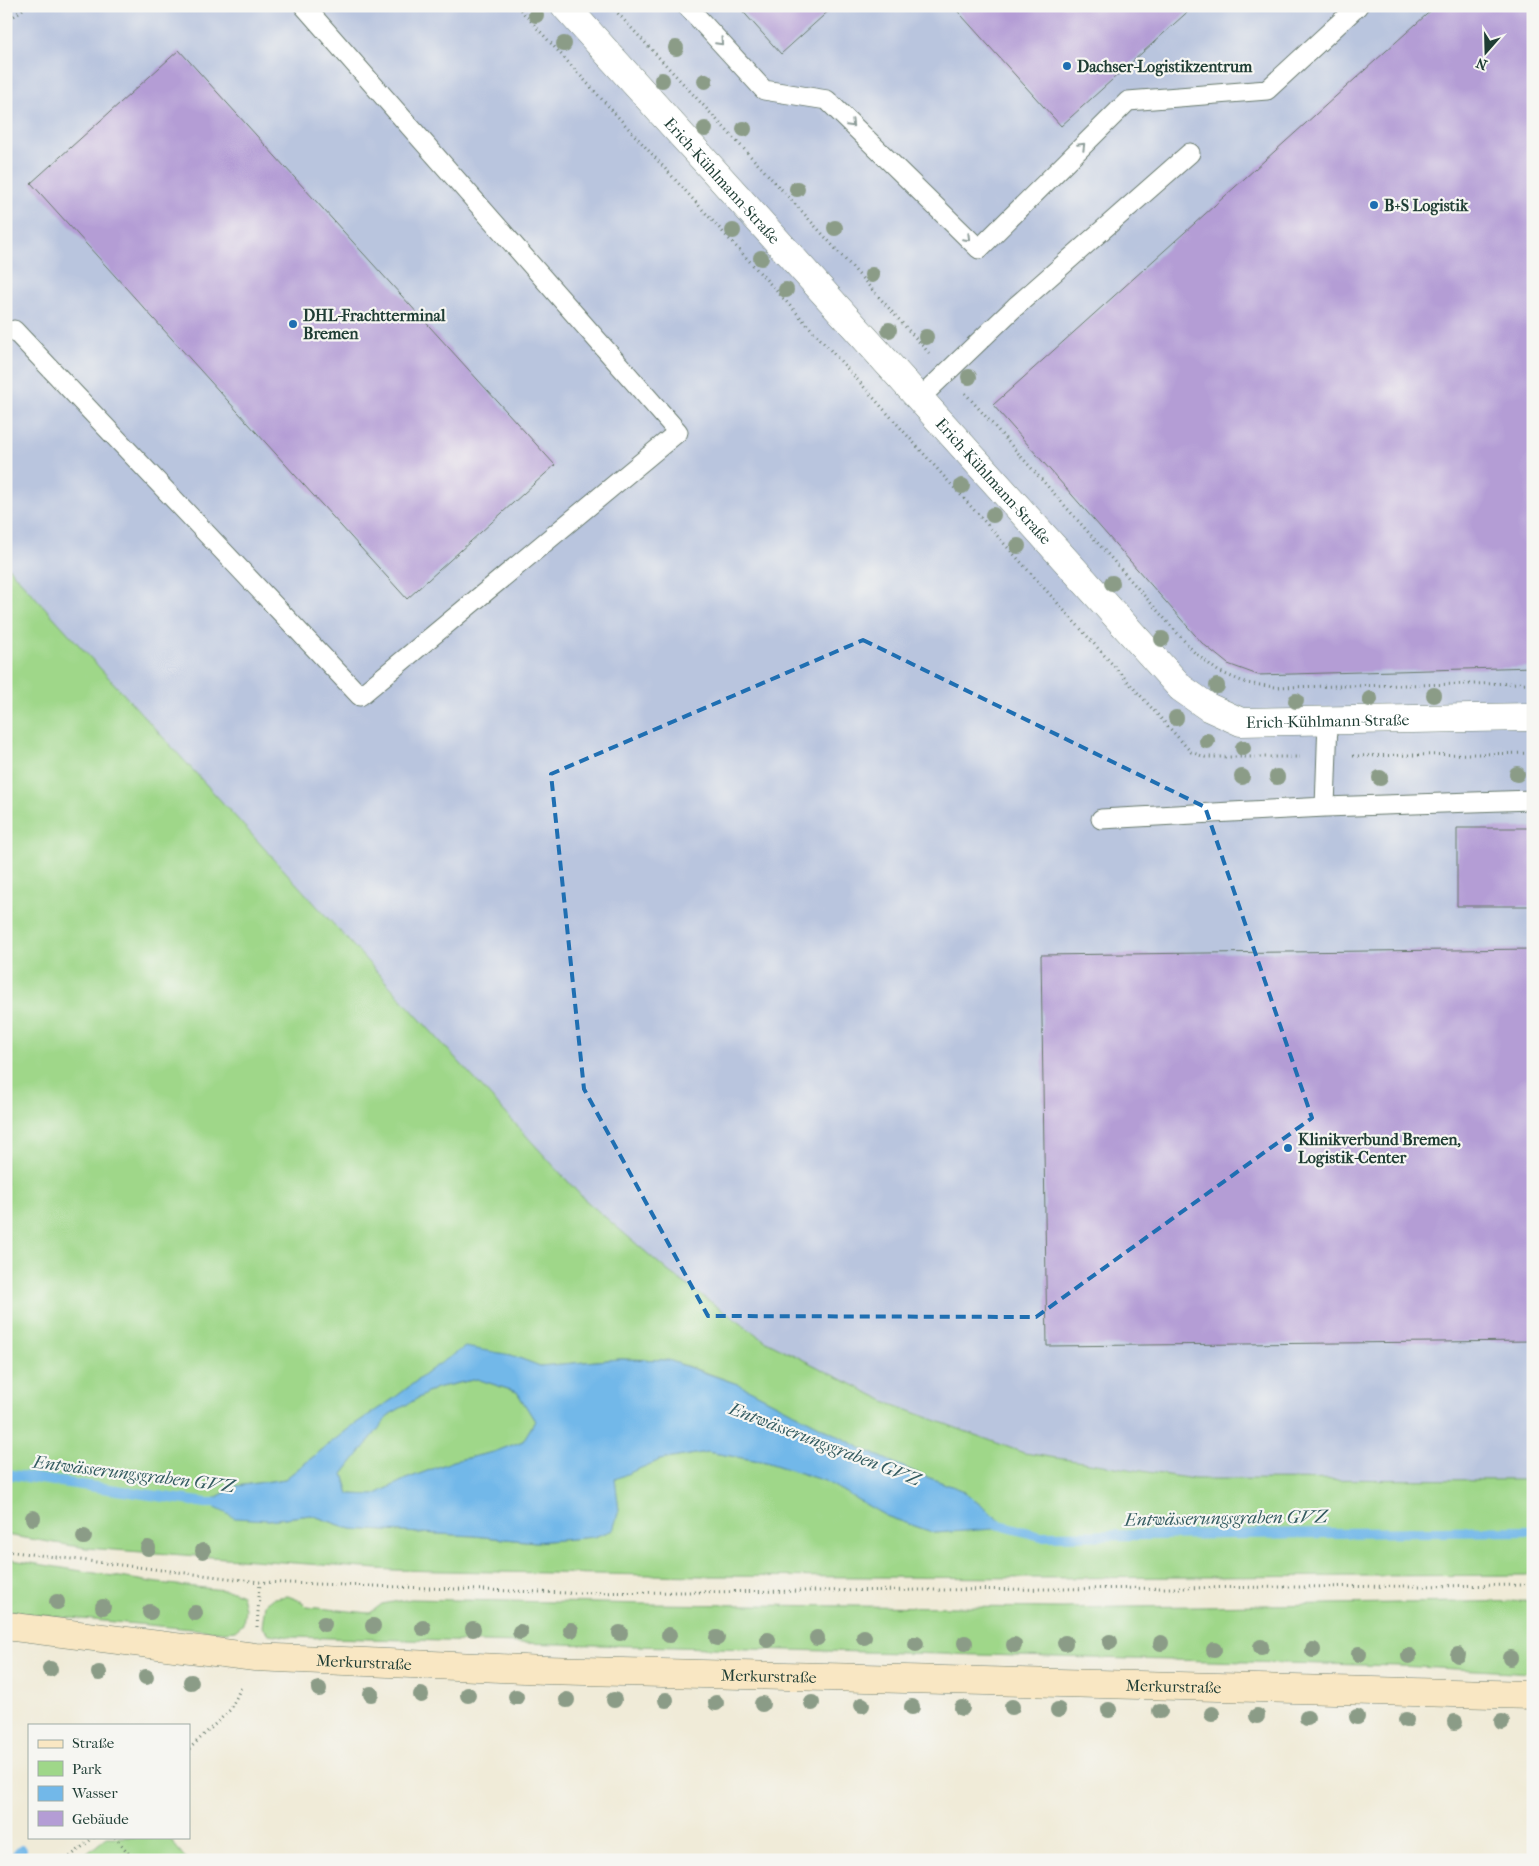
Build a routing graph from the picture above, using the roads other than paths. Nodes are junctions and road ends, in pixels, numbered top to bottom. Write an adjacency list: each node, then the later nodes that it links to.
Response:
1 (304, 6): 6 (lane)
2 (565, 6): 7 (street, Erich-Kühlmann-Straße)
3 (687, 6): 4 (lane, one-way to 4)
4 (1358, 6)
5 (1190, 153): 7 (lane)
6 (14, 330)
7 (920, 398): 9 (street, Erich-Kühlmann-Straße)
8 (1533, 717): 9 (street, Erich-Kühlmann-Straße)
9 (1328, 720): 11 (lane)
10 (1533, 800): 11 (lane)
11 (1325, 807): 12 (lane)
12 (1101, 819)
13 (6, 1626): 14 (street, Merkurstraße)
14 (1533, 1695)

